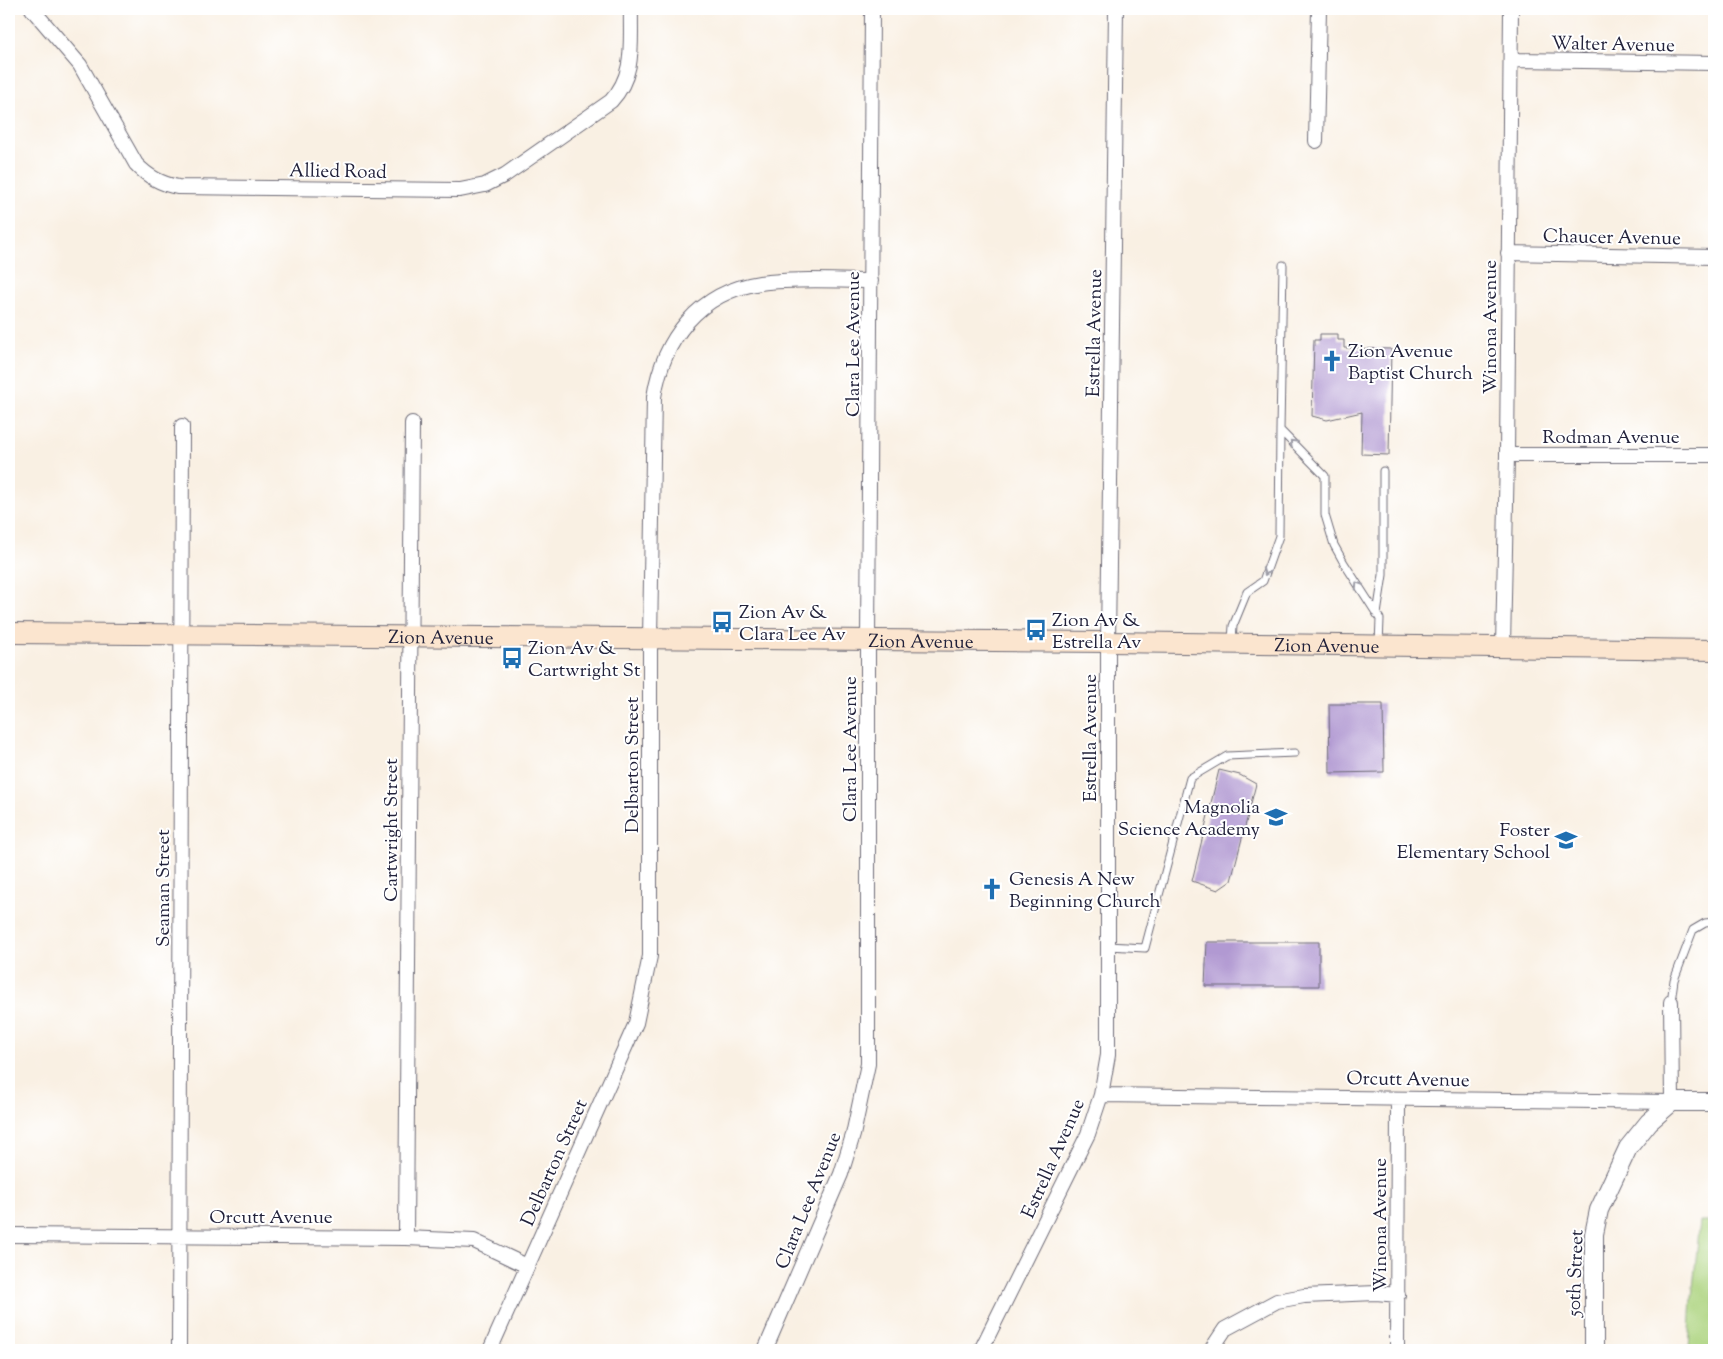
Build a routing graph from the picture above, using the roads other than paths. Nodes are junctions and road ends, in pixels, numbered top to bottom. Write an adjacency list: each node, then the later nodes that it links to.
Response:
1 (32, 9): 2 (street, Allied Road)
2 (631, 9)
3 (872, 9): 13 (street, Clara Lee Avenue)
4 (1116, 9): 26 (street, Estrella Avenue)
5 (1319, 9): 9 (street)
6 (1511, 9): 7 (street, Winona Avenue)
7 (1511, 60): 8 (street, Walter Avenue); 10 (street, Winona Avenue)
8 (1714, 63)
9 (1316, 142)
10 (1508, 253): 11 (street, Chaucer Avenue); 17 (street, Winona Avenue)
11 (1714, 257)
12 (1283, 265): 16 (lane)
13 (871, 281): 24 (street, Delbarton Street); 25 (street, Clara Lee Avenue)
14 (412, 423): 23 (street, Cartwright Street)
15 (182, 426): 22 (street, Seaman Street)
16 (1280, 430): 20 (lane, one-way to 16); 27 (lane, one-way to 27)
17 (1507, 455): 18 (street, Rodman Avenue); 29 (street, Winona Avenue)
18 (1714, 455)
19 (1383, 471): 20 (lane)
20 (1377, 614): 28 (lane)
21 (9, 633): 22 (main road, Zion Avenue)
22 (182, 635): 23 (main road, Zion Avenue); 40 (street, Seaman Street)
23 (410, 636): 24 (main road, Zion Avenue); 41 (street, Cartwright Street)
24 (650, 639): 25 (main road, Zion Avenue); 42 (street, Delbarton Street)
25 (868, 640): 26 (main road, Zion Avenue); 46 (street, Clara Lee Avenue)
26 (1108, 642): 27 (main road, Zion Avenue); 33 (street, Estrella Avenue)
27 (1232, 644): 28 (main road, Zion Avenue)
28 (1379, 645): 29 (main road, Zion Avenue)
29 (1503, 646): 30 (main road, Zion Avenue)
30 (1714, 650)
31 (1295, 753): 33 (lane)
32 (1714, 922): 34 (lane)
33 (1108, 946): 35 (street, Estrella Avenue)
34 (1671, 1002): 37 (street)
35 (1101, 1095): 36 (street, Orcutt Avenue); 47 (street, Estrella Avenue)
36 (1398, 1100): 37 (street, Orcutt Avenue); 43 (street, Winona Avenue)
37 (1672, 1102): 38 (street, Orcutt Avenue); 50 (street, 50th Street)
38 (1714, 1102)
39 (9, 1235): 40 (street, Orcutt Avenue)
40 (180, 1237): 41 (street, Orcutt Avenue); 44 (street, Seaman Street)
41 (406, 1238): 42 (street, Orcutt Avenue)
42 (527, 1266): 45 (street, Delbarton Street)
43 (1398, 1295): 48 (street); 49 (street, Winona Avenue)
44 (180, 1350)
45 (490, 1350)
46 (765, 1350)
47 (981, 1350)
48 (1212, 1350)
49 (1397, 1350)
50 (1594, 1350)

